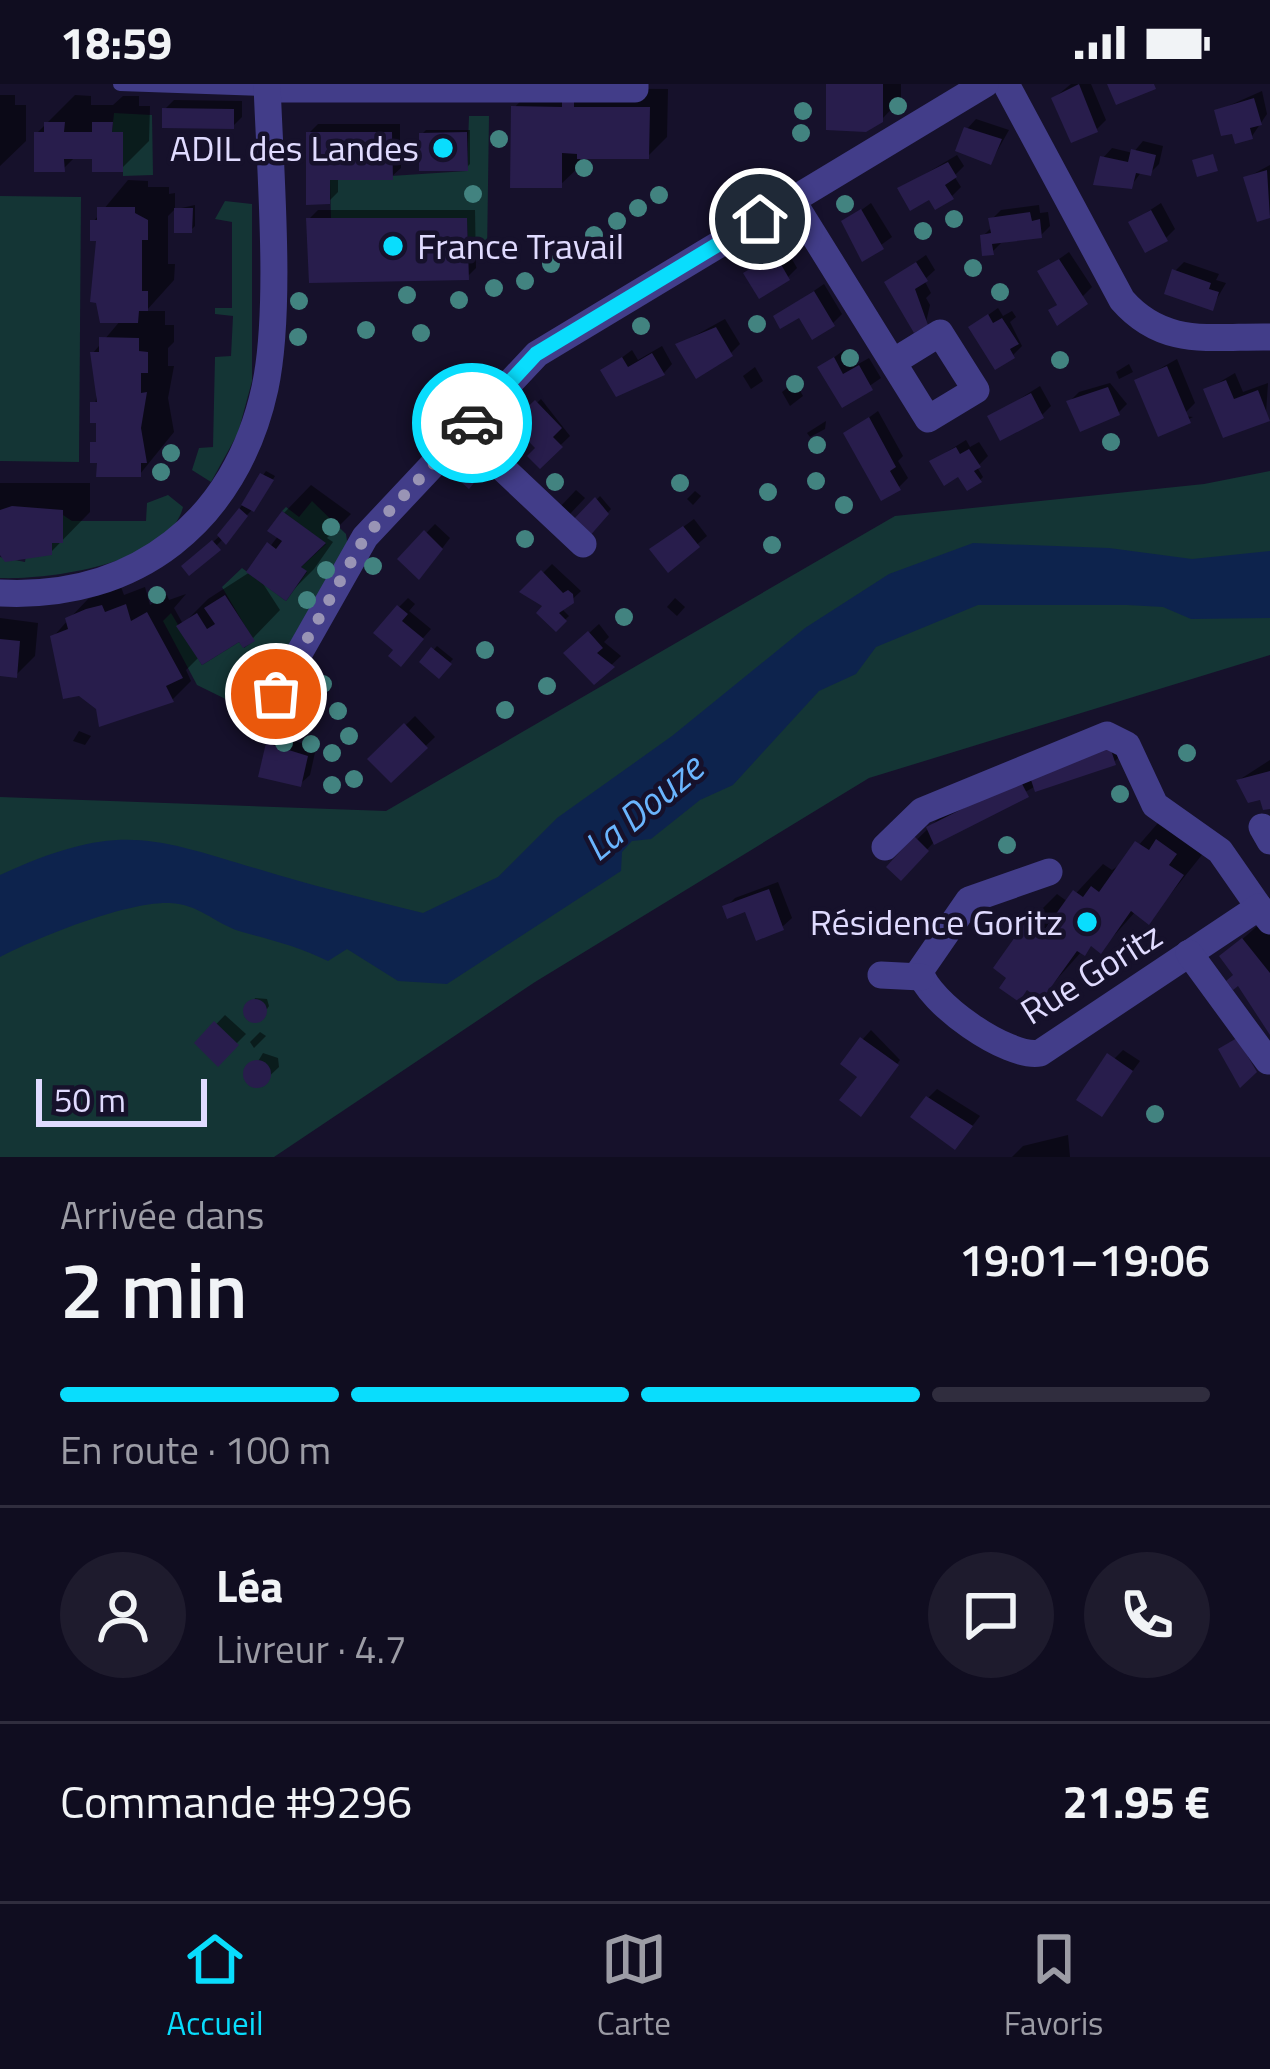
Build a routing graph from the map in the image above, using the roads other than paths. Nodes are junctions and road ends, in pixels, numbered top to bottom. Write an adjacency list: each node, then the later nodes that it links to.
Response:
1 (120, 84): 5 (lane)
2 (635, 84): 5 (street)
3 (985, 84): 6 (street)
4 (1006, 84): 7 (street)
5 (267, 87): 11 (street)
6 (792, 200): 8 (street); 9 (street)
7 (1270, 337)
8 (893, 362)
9 (464, 432): 10 (street); 12 (street)
10 (583, 544)
11 (0, 593)
12 (276, 694)
13 (885, 847): 15 (street)
14 (1049, 872): 18 (street)
15 (1264, 914): 16 (street, Rue Goritz)
16 (1190, 953): 18 (street, Rue Goritz); 19 (street)
17 (881, 976): 18 (street)
18 (921, 976)
19 (1268, 1061)

